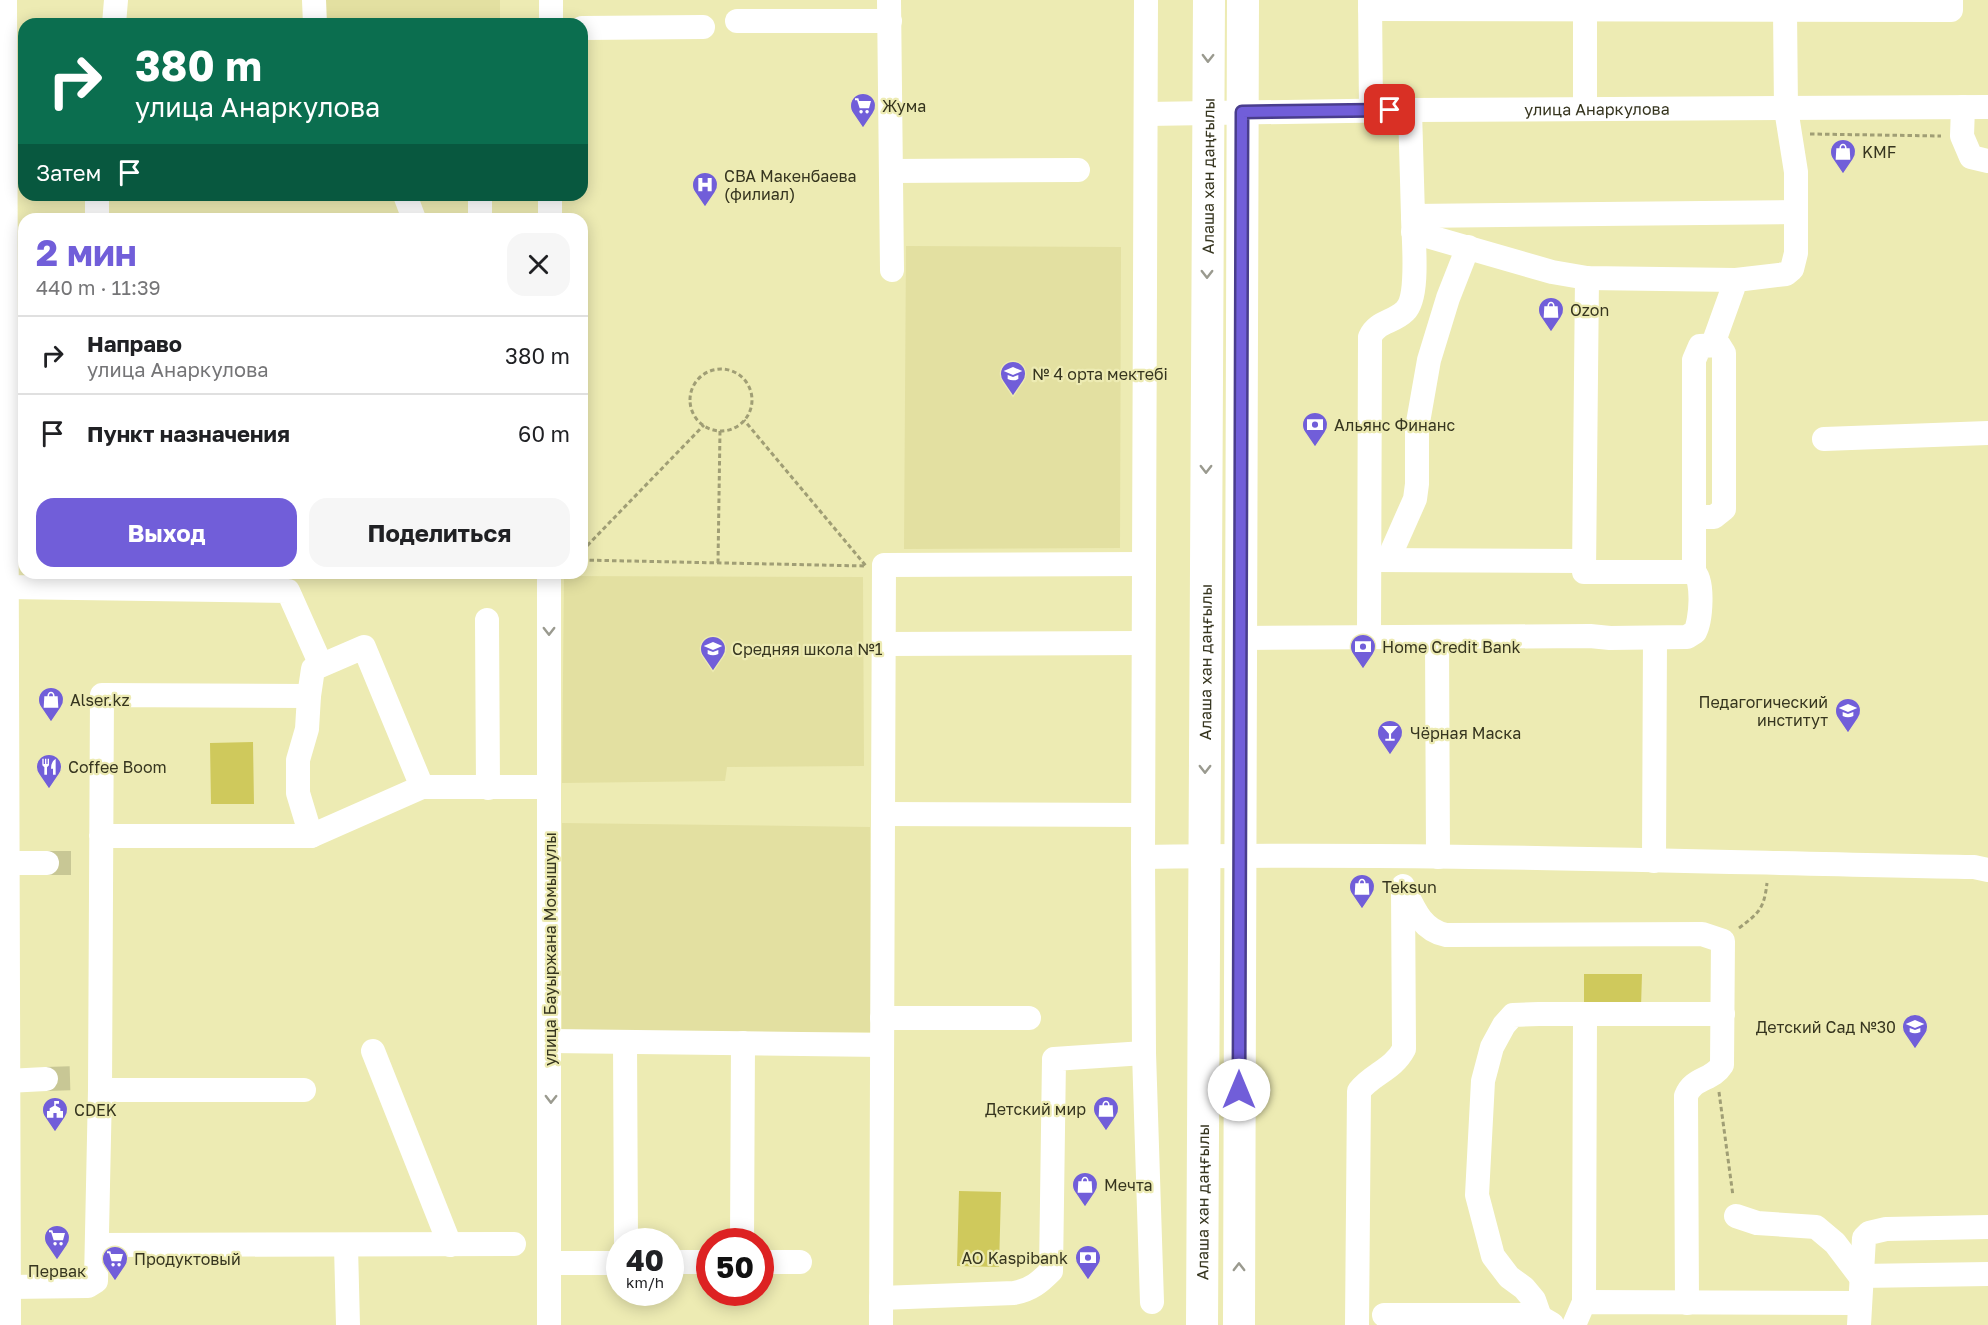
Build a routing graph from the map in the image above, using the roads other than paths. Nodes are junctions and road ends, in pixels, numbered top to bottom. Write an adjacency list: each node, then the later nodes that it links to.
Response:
1 (5, 0): 31 (street)
2 (116, 0): 17 (street)
3 (314, 0): 18 (street)
4 (551, 0): 19 (street)
5 (1146, 0): 32 (street)
6 (1209, 0): 29 (main road, Алаша хан даңғылы, one-way to 29)
7 (1243, 0): 30 (main road)
8 (1952, 0): 13 (street)
9 (1370, 5): 10 (street); 27 (street)
10 (1522, 5): 15 (street)
11 (1637, 5): 12 (street); 15 (street)
12 (1759, 5): 16 (street)
13 (1825, 6): 16 (street)
14 (890, 10): 20 (street); 35 (street)
15 (1585, 10): 25 (street)
16 (1785, 11): 26 (street)
17 (114, 18)
18 (315, 18)
19 (551, 18)
20 (736, 21)
21 (588, 27): 22 (street)
22 (703, 27)
23 (1988, 107): 24 (street, улица Анаркулова)
24 (1963, 108): 26 (street, улица Анаркулова); 33 (street)
25 (1585, 109): 26 (street, улица Анаркулова); 28 (street, улица Анаркулова)
26 (1786, 109): 36 (street)
27 (1371, 110): 28 (street, улица Анаркулова); 30 (street, улица Анаркулова)
28 (1410, 110): 37 (street)
29 (1207, 112): 30 (street, улица Анаркулова); 32 (street, улица Анаркулова); 70 (main road, Алаша хан даңғылы, one-way to 70)
30 (1242, 112): 56 (main road)
31 (14, 113): 42 (street)
32 (1147, 114): 48 (street)
33 (1988, 161)
34 (1078, 170): 35 (street)
35 (891, 171): 39 (street)
36 (1796, 212): 37 (street); 41 (street)
37 (1413, 224): 38 (street); 46 (street)
38 (1468, 247): 40 (street); 46 (street)
39 (892, 270)
40 (1587, 278): 41 (street); 47 (street)
41 (1736, 280): 49 (street)
42 (14, 329): 45 (street)
43 (1988, 433): 44 (street)
44 (1824, 439)
45 (14, 454): 53 (street)
46 (1379, 560): 47 (street); 55 (street)
47 (1584, 561): 49 (street)
48 (1144, 564): 59 (street); 60 (street)
49 (1694, 572): 57 (street)
50 (549, 579): 64 (street, улица Бауыржана Момышулы, one-way to 64)
51 (140, 581): 52 (street); 53 (street)
52 (288, 582): 61 (street)
53 (5, 587): 76 (street)
54 (487, 620): 65 (street)
55 (1369, 636): 56 (street); 58 (street)
56 (1240, 638): 71 (main road)
57 (1655, 638): 58 (street); 75 (street)
58 (1437, 639): 73 (street)
59 (1143, 643): 60 (street); 67 (street)
60 (884, 644): 66 (street)
61 (321, 665): 62 (street); 63 (street)
62 (309, 696): 68 (street); 69 (street)
63 (422, 787): 65 (street); 69 (street)
64 (548, 787): 65 (street); 84 (street, улица Бауыржана Момышулы)
65 (488, 788)
66 (883, 814): 67 (street); 82 (street)
67 (1143, 816): 72 (street)
68 (101, 836): 69 (street); 92 (street)
69 (311, 836)
70 (1205, 855): 71 (street); 72 (street); 120 (main road, Алаша хан даңғылы)
71 (1239, 855): 74 (street); 121 (main road, one-way to 71)
72 (1143, 857): 89 (street)
73 (1438, 857): 74 (street); 75 (street)
74 (1403, 858): 79 (street)
75 (1654, 861): 78 (street)
76 (6, 863): 77 (street); 91 (street)
77 (47, 863)
78 (1988, 870)
79 (1403, 886): 80 (street); 122 (street)
80 (1723, 1014): 81 (street); 112 (street)
81 (1585, 1015): 111 (street); 115 (street)
82 (882, 1018): 83 (street); 87 (street)
83 (1029, 1018)
84 (551, 1041): 85 (street); 104 (street, улица Бауыржана Момышулы, one-way to 104)
85 (625, 1042): 86 (street); 96 (street)
86 (742, 1043): 87 (street); 97 (street)
87 (882, 1045): 109 (street)
88 (373, 1051): 100 (street)
89 (1144, 1053): 109 (street); 110 (street)
90 (46, 1079): 91 (street)
91 (8, 1081): 108 (street)
92 (94, 1082): 93 (street); 99 (street)
93 (304, 1090)
94 (1736, 1215): 107 (street)
95 (1988, 1227): 107 (street)
96 (626, 1228)
97 (742, 1228)
98 (513, 1244): 100 (street)
99 (98, 1245): 101 (street); 108 (street)
100 (450, 1245): 101 (street)
101 (346, 1246): 117 (street)
102 (774, 1262): 103 (street)
103 (800, 1262)
104 (549, 1263): 105 (street); 118 (street, улица Бауыржана Момышулы)
105 (606, 1263)
106 (1988, 1274): 107 (street)
107 (1860, 1276): 113 (street)
108 (9, 1287): 116 (street)
109 (881, 1298): 119 (street)
110 (1152, 1302)
111 (1584, 1302): 112 (street); 123 (street)
112 (1688, 1303): 113 (street)
113 (1859, 1314)
114 (1384, 1315): 115 (street)
115 (1547, 1321)
116 (9, 1325)
117 (348, 1325)
118 (549, 1325)
119 (881, 1325)
120 (1203, 1325)
121 (1239, 1325)
122 (1357, 1325)
123 (1575, 1325)

